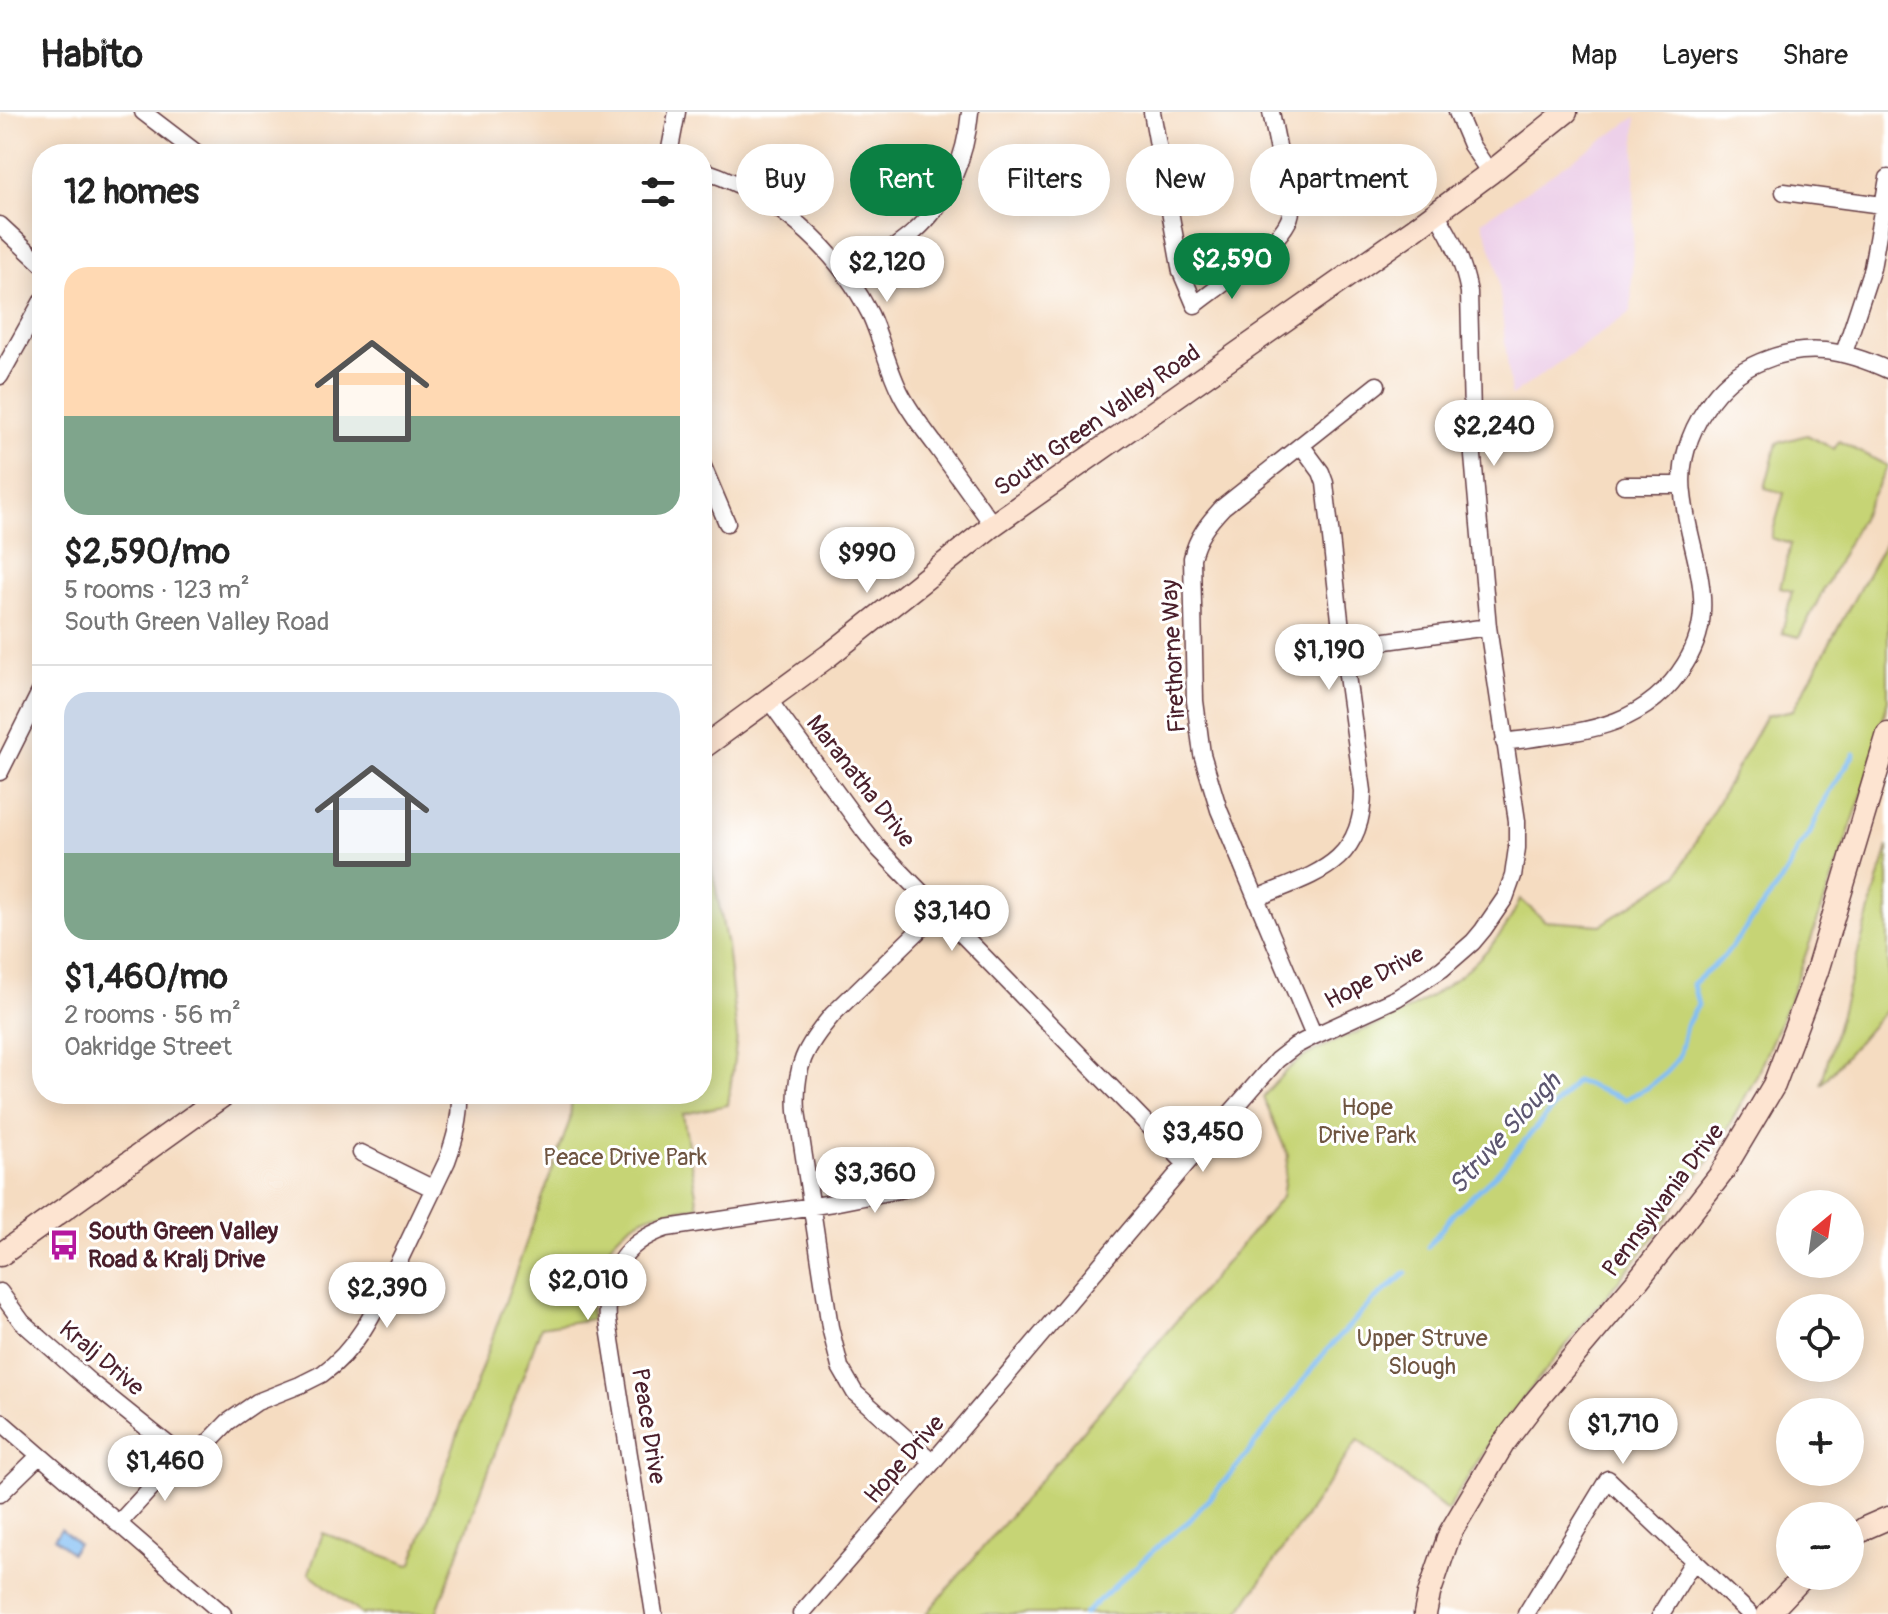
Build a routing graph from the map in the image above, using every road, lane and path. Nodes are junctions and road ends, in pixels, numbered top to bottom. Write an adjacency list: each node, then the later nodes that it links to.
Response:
1 (143, 112): 8 (street)
2 (677, 112): 9 (street)
3 (970, 112): 20 (street)
4 (1152, 112): 5 (street)
5 (1271, 112)
6 (1457, 112): 10 (street)
7 (1566, 112): 10 (main road, South Green Valley Road)
8 (185, 144)
9 (671, 144)
10 (1490, 173): 15 (main road, South Green Valley Road)
11 (712, 174): 20 (street)
12 (1888, 178): 14 (street)
13 (1784, 192): 14 (street)
14 (1882, 205): 22 (street)
15 (1437, 212)
16 (1437, 215): 32 (street, Hope Drive)
17 (1432, 216): 31 (main road, South Green Valley Road)
18 (0, 225): 19 (street)
19 (32, 255)
20 (849, 279): 31 (street)
21 (32, 319): 24 (street)
22 (1844, 353): 23 (street); 28 (street)
23 (1888, 370)
24 (0, 376)
25 (1377, 385): 26 (street, Firethorne Way)
26 (1301, 445): 33 (street); 40 (street, Firethorne Way)
27 (1624, 485): 28 (street)
28 (1682, 485): 38 (street)
29 (712, 488): 30 (street)
30 (727, 523)
31 (993, 525): 34 (main road, South Green Valley Road)
32 (1488, 627): 33 (street); 38 (street, Hope Drive)
33 (1343, 647): 40 (street)
34 (768, 699): 37 (main road, South Green Valley Road); 41 (street, Maranatha Drive)
35 (32, 708): 39 (street)
36 (1888, 734): 65 (main road, Pennsylvania Drive)
37 (712, 741)
38 (1504, 742): 42 (street, Hope Drive)
39 (0, 772)
40 (1257, 898): 42 (street, Firethorne Way)
41 (939, 911): 46 (street, Maranatha Drive); 49 (street)
42 (1314, 1036): 46 (street, Hope Drive)
43 (211, 1104): 50 (main road)
44 (460, 1104): 48 (street)
45 (361, 1153): 48 (street)
46 (1186, 1164): 55 (street, Hope Drive)
47 (918, 1177): 49 (street, Peace Drive)
48 (434, 1189): 53 (street)
49 (812, 1206): 55 (street); 63 (street, Peace Drive)
50 (0, 1255)
51 (0, 1292): 53 (street, Kralj Drive)
52 (0, 1421): 54 (street)
53 (181, 1455): 58 (street)
54 (39, 1456): 56 (street); 58 (street)
55 (933, 1462): 64 (street, Hope Drive)
56 (0, 1494)
57 (1888, 1518): 59 (main road)
58 (118, 1524): 62 (street)
59 (1864, 1529)
60 (1694, 1560): 66 (street); 67 (street); 68 (street)
61 (1791, 1590): 69 (main road)
62 (212, 1611)
63 (654, 1614)
64 (801, 1614)
65 (1425, 1614)
66 (1526, 1614)
67 (1661, 1614)
68 (1750, 1614)
69 (1768, 1614)

